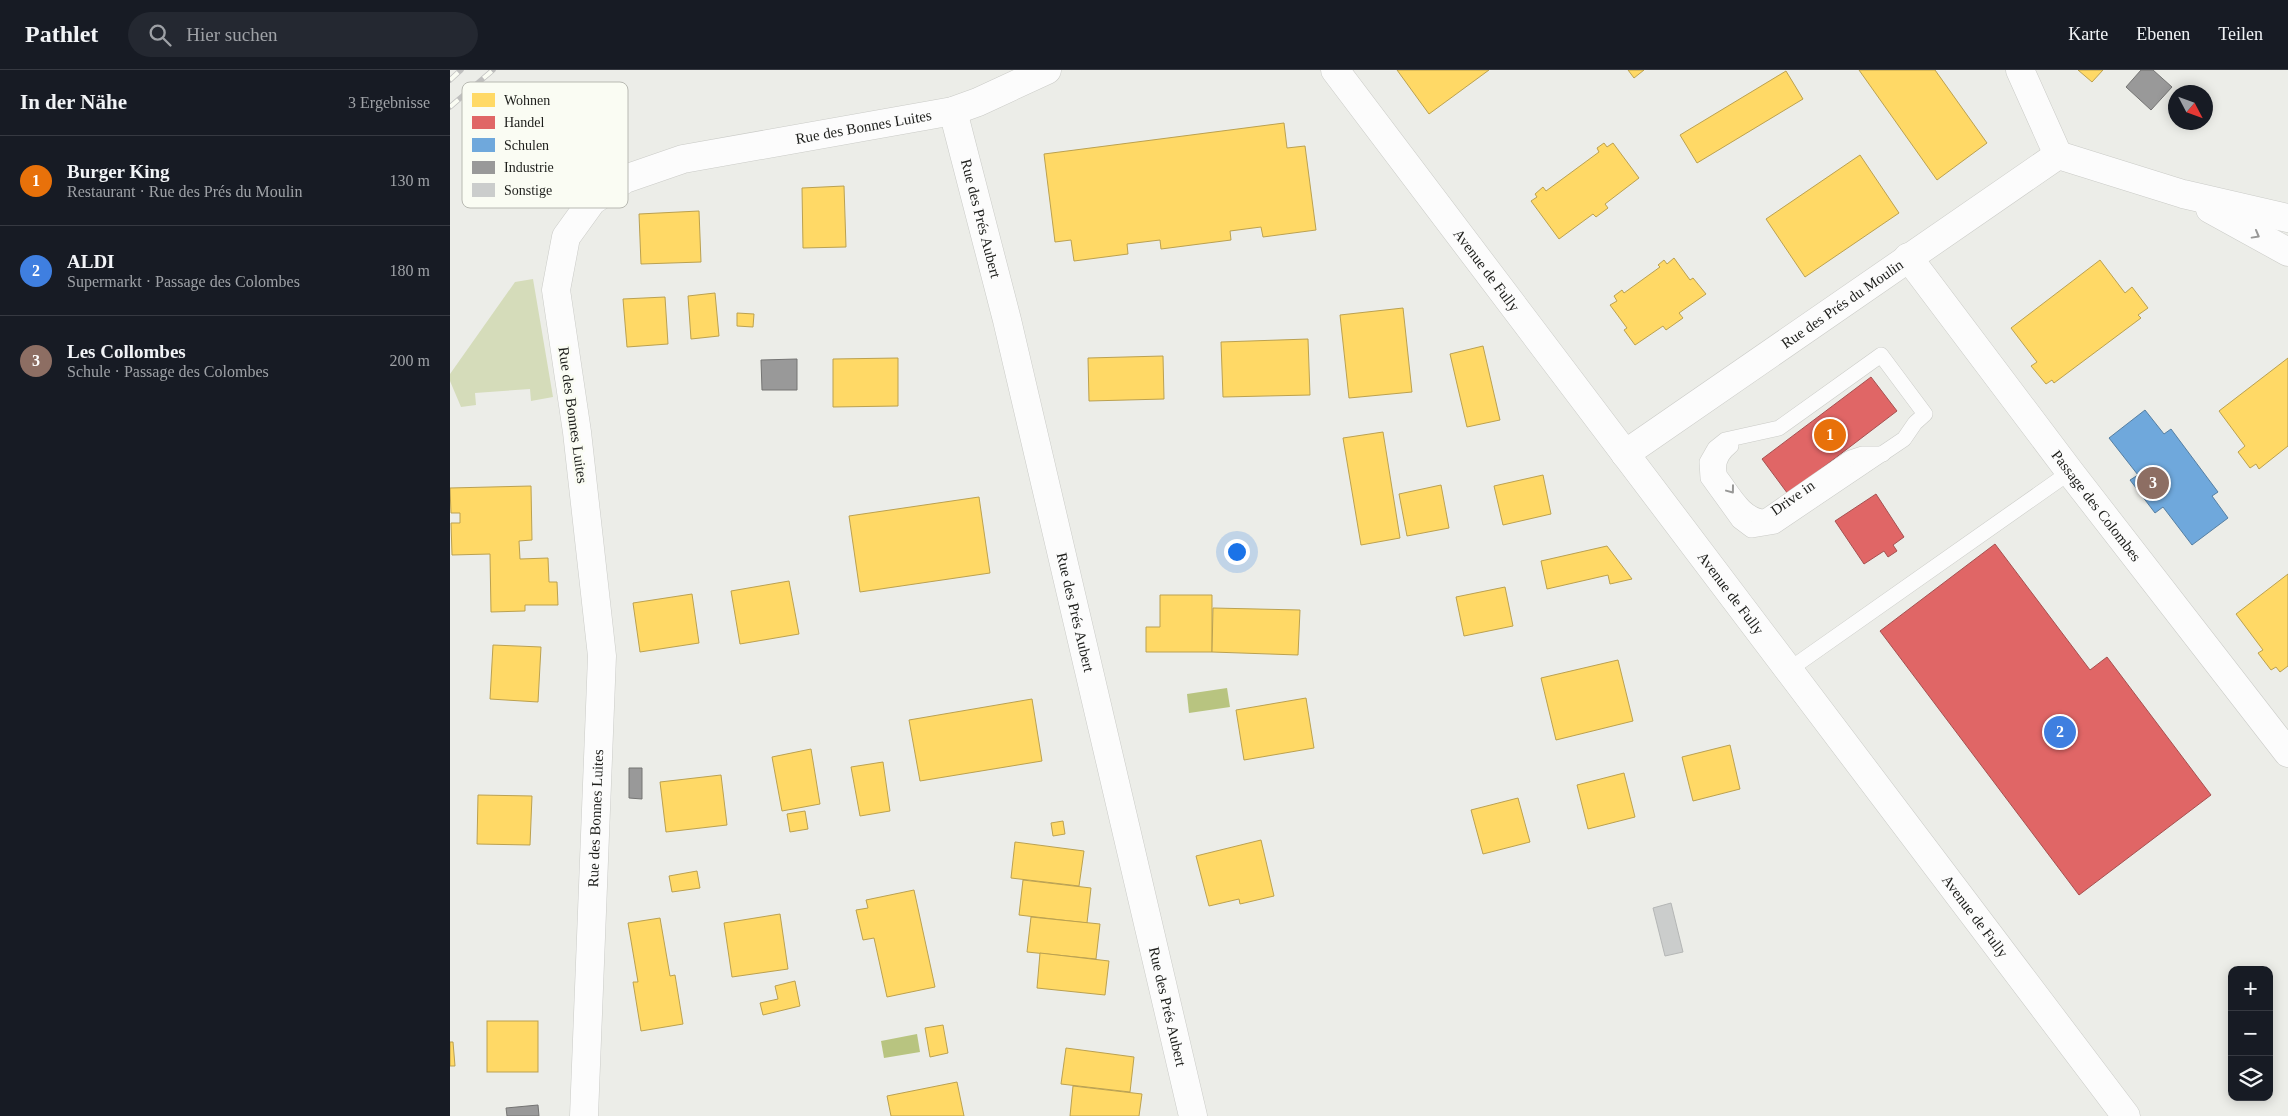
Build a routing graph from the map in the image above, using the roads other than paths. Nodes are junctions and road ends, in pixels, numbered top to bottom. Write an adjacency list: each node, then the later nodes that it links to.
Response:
1 (1047, 70): 4 (street, Rue des Bonnes Luites)
2 (1335, 70): 13 (street, Avenue de Fully)
3 (2020, 70): 5 (street)
4 (953, 111): 6 (street, Rue des Bonnes Luites); 18 (street, Rue des Prés Aubert)
5 (2058, 155): 7 (street); 11 (street, Rue des Prés du Moulin)
6 (628, 178)
7 (2183, 194): 9 (street); 10 (street, one-way to 10)
8 (587, 208): 17 (street, Rue des Bonnes Luites)
9 (2288, 218)
10 (2288, 252)
11 (1908, 257): 13 (street, Rue des Prés du Moulin); 14 (street, Passage des Colombes)
12 (1759, 433): 12 (lane, one-way to 12)
13 (1625, 454): 15 (street, Avenue de Fully)
14 (2070, 472): 15 (lane); 16 (street, Passage des Colombes)
15 (1790, 669): 19 (street, Avenue de Fully)
16 (2288, 753)
17 (584, 1116)
18 (1194, 1116)
19 (2126, 1116)

